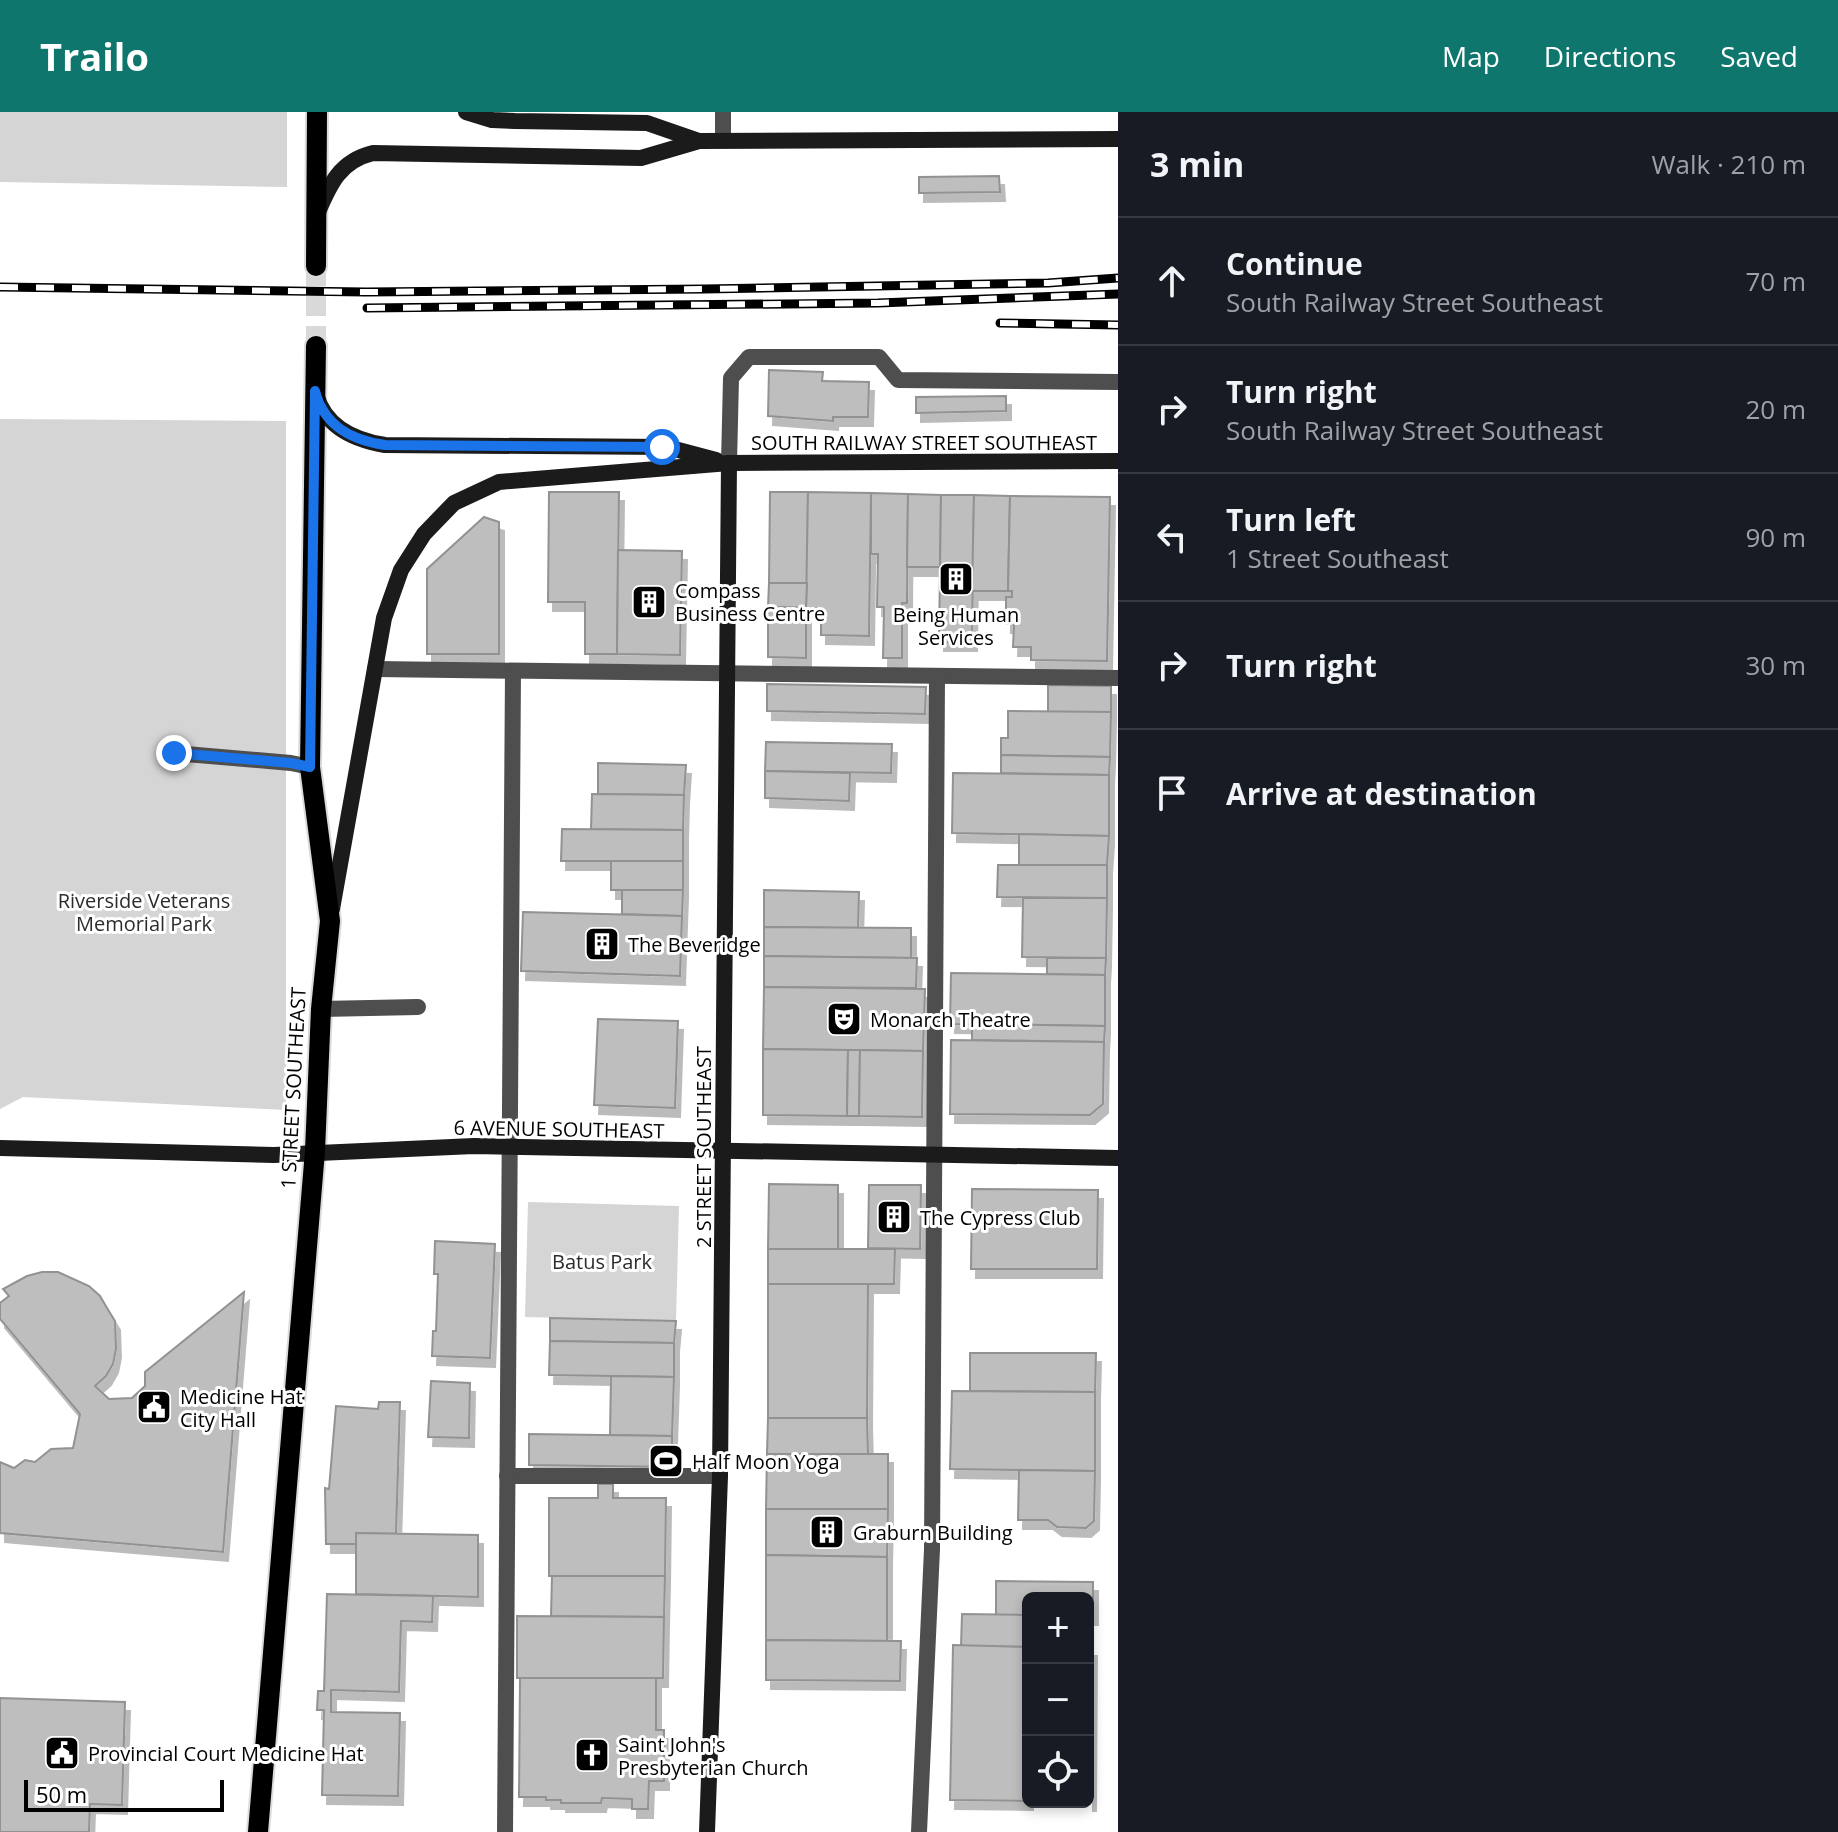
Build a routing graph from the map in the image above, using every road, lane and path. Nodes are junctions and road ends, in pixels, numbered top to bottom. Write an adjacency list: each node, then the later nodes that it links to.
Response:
1 (317, 112): 7 (main road)
2 (466, 112): 6 (street)
3 (723, 112): 5 (street)
4 (1118, 139): 5 (street)
5 (723, 140): 6 (street)
6 (699, 141): 7 (street)
7 (317, 214): 8 (main road)
8 (316, 266)
9 (316, 346): 11 (main road, 1 STREET SOUTHEAST)
10 (1118, 382): 13 (street)
11 (315, 391): 13 (street, SOUTH RAILWAY STREET SOUTHEAST); 20 (main road, 1 STREET SOUTHEAST)
12 (1118, 461): 13 (street, SOUTH RAILWAY STREET SOUTHEAST)
13 (729, 463): 14 (street, SOUTH RAILWAY STREET SOUTHEAST); 16 (street, 2 STREET SOUTHEAST)
14 (375, 669): 15 (street); 21 (street, SOUTH RAILWAY STREET SOUTHEAST)
15 (513, 671): 16 (street); 24 (street)
16 (727, 673): 17 (street); 27 (street, 2 STREET SOUTHEAST)
17 (937, 676): 18 (street); 28 (street)
18 (1118, 678)
19 (174, 753): 20 (street)
20 (310, 767): 21 (main road, 1 STREET SOUTHEAST)
21 (330, 921): 23 (main road, 1 STREET SOUTHEAST)
22 (418, 1007): 23 (street)
23 (321, 1009): 26 (main road, 1 STREET SOUTHEAST)
24 (510, 1147): 26 (street, 6 AVENUE SOUTHEAST); 27 (street, 6 AVENUE SOUTHEAST); 30 (street)
25 (0, 1148): 26 (street, 6 AVENUE SOUTHEAST)
26 (315, 1151): 32 (main road, 1 STREET SOUTHEAST)
27 (723, 1151): 28 (street, 6 AVENUE SOUTHEAST); 31 (street, 2 STREET SOUTHEAST)
28 (935, 1155): 29 (street, 6 AVENUE SOUTHEAST); 35 (street)
29 (1118, 1158)
30 (507, 1476): 31 (street); 33 (street)
31 (720, 1476): 34 (street, 2 STREET SOUTHEAST)
32 (258, 1832)
33 (505, 1832)
34 (707, 1832)
35 (919, 1832)

